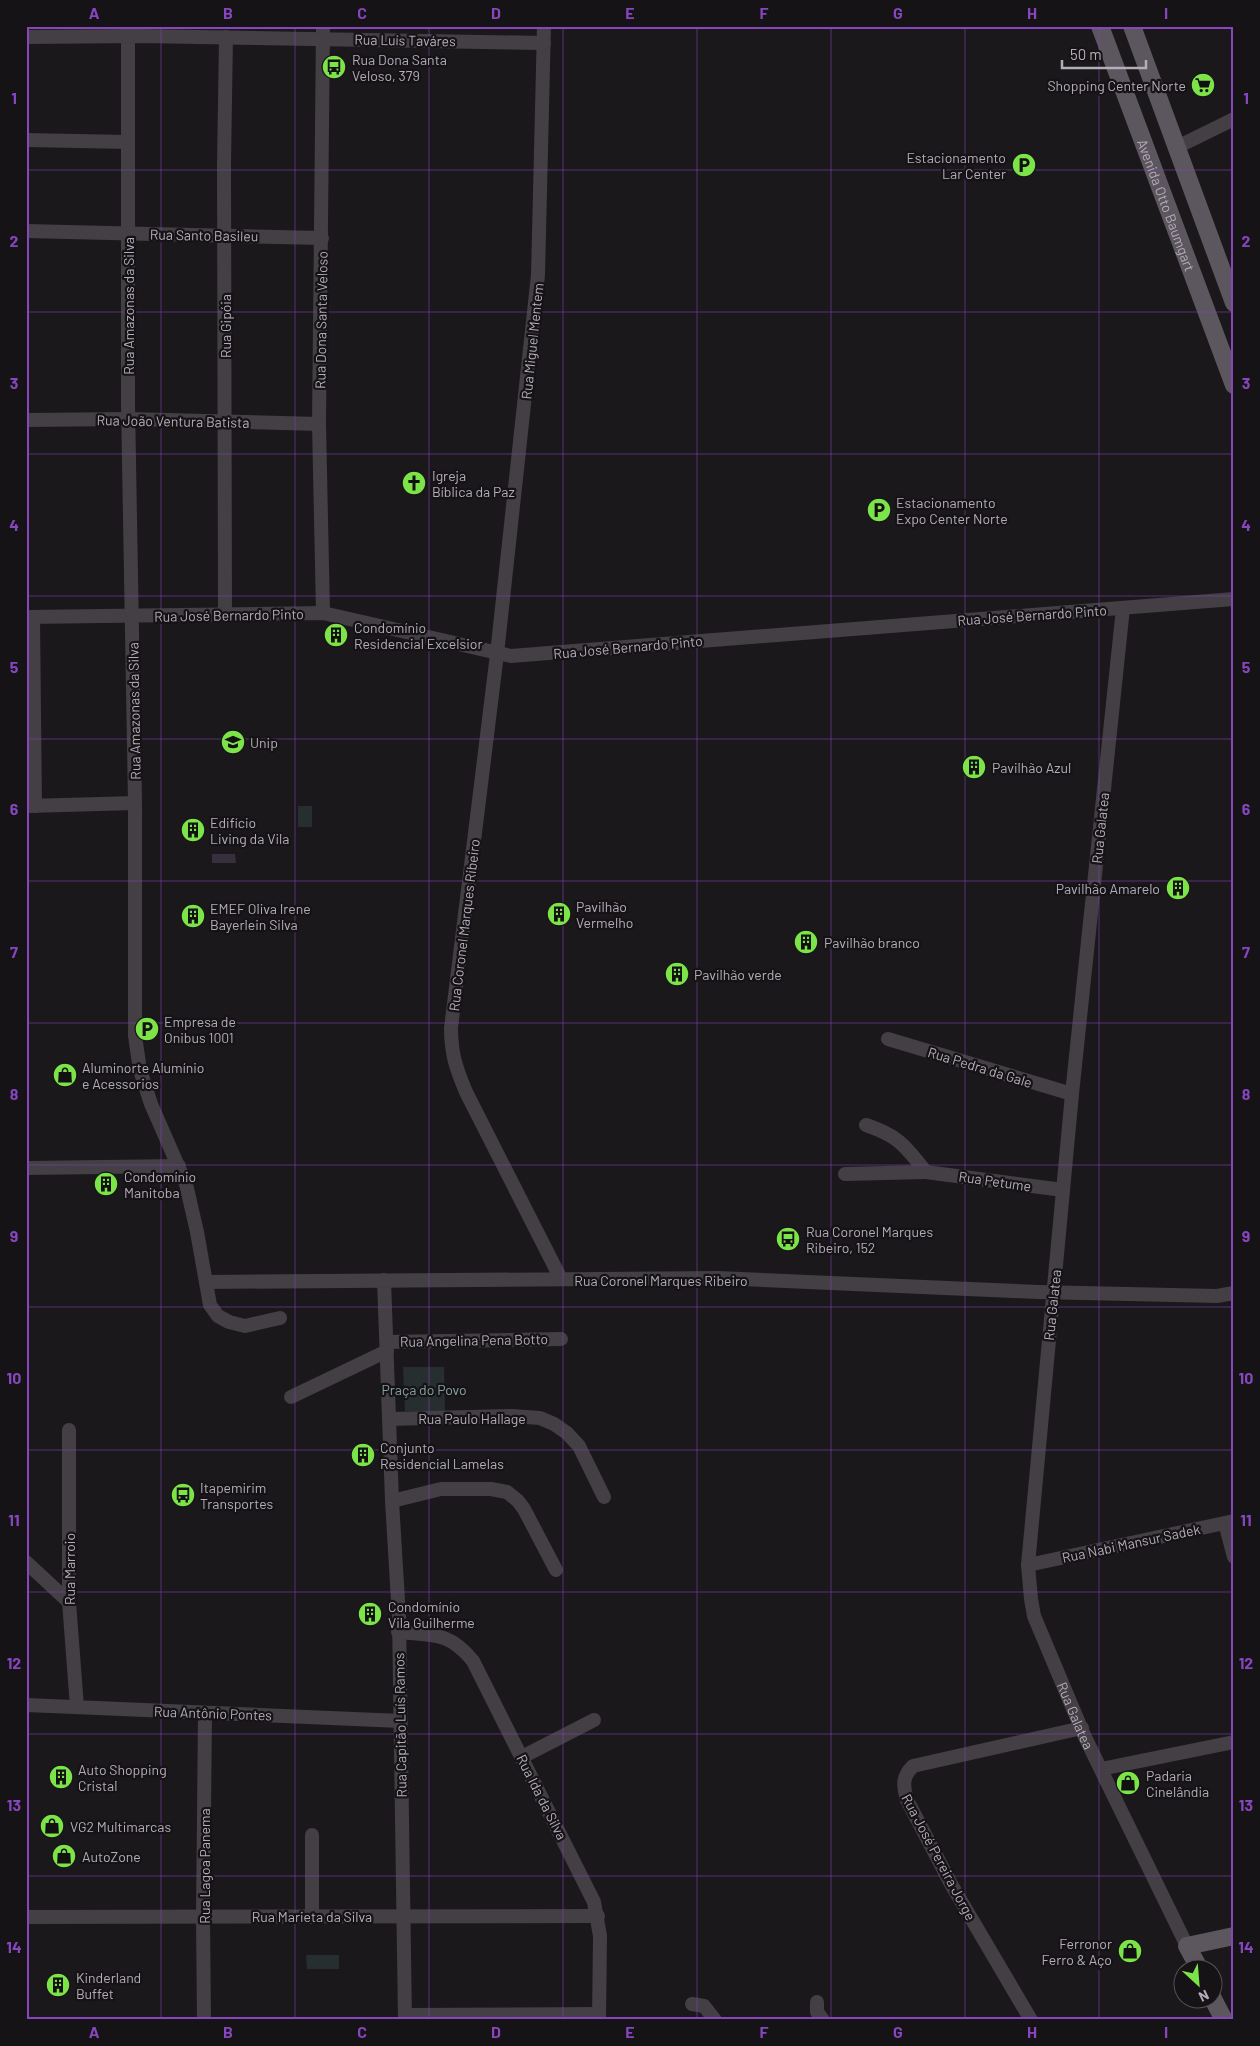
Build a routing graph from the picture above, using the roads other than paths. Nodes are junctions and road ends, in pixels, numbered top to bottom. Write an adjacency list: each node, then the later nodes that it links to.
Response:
1 (544, 26): 8 (street, Rua Miguel Mentem)
2 (1100, 26): 18 (main road, Avenida Otto Baumgart)
3 (1132, 26): 12 (main road)
4 (128, 31): 6 (street, Rua Luís Taváres); 7 (street, Rua Luís Taváres); 11 (street, Rua Amazonas da Silva)
5 (323, 32): 7 (street, Rua Luís Taváres); 8 (street, Rua Luís Taváres); 16 (street, Rua Dona Santa Veloso)
6 (26, 37)
7 (226, 37): 15 (street, Rua Gipóia)
8 (544, 43): 29 (street, Rua Miguel Mentem)
9 (1234, 119): 12 (street)
10 (26, 140): 11 (street)
11 (128, 142): 14 (street, Rua Amazonas da Silva)
12 (1177, 147): 17 (main road)
13 (26, 231): 14 (street, Rua Santo Basileu)
14 (128, 234): 15 (street, Rua Santo Basileu); 19 (street, Rua Amazonas da Silva)
15 (225, 235): 16 (street, Rua Santo Basileu); 21 (street, Rua Gipóia)
16 (322, 238): 22 (street, Rua Dona Santa Veloso)
17 (1234, 303)
18 (1234, 385)
19 (128, 419): 20 (street, Rua João Ventura Batista); 21 (street, Rua João Ventura Batista); 27 (street, Rua Amazonas da Silva)
20 (26, 420)
21 (224, 421): 22 (street, Rua João Ventura Batista); 26 (street, Rua Gipóia)
22 (320, 424): 25 (street, Rua Dona Santa Veloso)
23 (1234, 599): 24 (street, Rua José Bernardo Pinto)
24 (1123, 608): 29 (street, Rua José Bernardo Pinto); 33 (street, Rua Galatea)
25 (323, 614): 26 (street, Rua José Bernardo Pinto); 29 (street, Rua José Bernardo Pinto)
26 (225, 615): 27 (street, Rua José Bernardo Pinto)
27 (132, 616): 28 (street, Rua José Bernardo Pinto); 30 (street, Rua Amazonas da Silva)
28 (30, 617): 31 (street)
29 (497, 654): 40 (street, Rua Coronel Marques Ribeiro)
30 (136, 803): 31 (street); 35 (street, Rua Amazonas da Silva)
31 (31, 806)
32 (888, 1040): 33 (street, Rua Pedra da Gale)
33 (1072, 1094): 39 (street, Rua Galatea)
34 (866, 1125): 37 (street)
35 (179, 1166): 36 (street); 42 (street, Rua Amazonas da Silva)
36 (26, 1168)
37 (926, 1172): 38 (street, Rua Petume); 39 (street, Rua Petume)
38 (845, 1174)
39 (1063, 1190): 43 (street, Rua Galatea)
40 (561, 1279): 41 (street); 43 (street, Rua Coronel Marques Ribeiro)
41 (384, 1280): 42 (street); 47 (street, Rua Capitão Luís Ramos)
42 (206, 1282): 45 (street, Rua Amazonas da Silva)
43 (1053, 1293): 44 (street, Rua Coronel Marques Ribeiro); 56 (street, Rua Galatea)
44 (1234, 1293)
45 (280, 1318)
46 (561, 1339): 47 (street, Rua Angelina Pena Botto)
47 (387, 1346): 48 (street); 49 (street, Rua Capitão Luís Ramos)
48 (291, 1397)
49 (389, 1419): 51 (street, Rua Paulo Hallage); 52 (street, Rua Capitão Luís Ramos)
50 (69, 1430): 58 (street, Rua Marroio)
51 (604, 1497)
52 (392, 1501): 57 (street); 59 (street, Rua Capitão Luís Ramos)
53 (1229, 1522): 54 (street); 56 (street, Rua Nabi Mansur Sadek)
54 (1234, 1557)
55 (26, 1562): 58 (street)
56 (1028, 1565): 65 (street, Rua Galatea)
57 (556, 1570)
58 (69, 1602): 61 (street, Rua Marroio)
59 (398, 1632): 64 (street, Rua Capitão Luís Ramos); 67 (street, Rua Ida da Silva)
60 (26, 1705): 61 (street, Rua Antônio Pontes)
61 (77, 1707): 62 (street, Rua Antônio Pontes)
62 (205, 1712): 64 (street, Rua Antônio Pontes); 70 (street, Rua Lagoa Panema)
63 (594, 1720): 67 (street)
64 (401, 1721): 71 (street, Rua Capitão Luís Ramos)
65 (1082, 1728): 68 (street, Rua Galatea); 86 (street, Rua José Pereira Jorge)
66 (1234, 1742): 68 (street)
67 (522, 1757): 72 (street, Rua Ida da Silva)
68 (1101, 1769): 76 (street, Rua Galatea)
69 (312, 1835): 74 (street)
70 (203, 1916): 73 (street, Rua Marieta da Silva); 74 (street, Rua Marieta da Silva); 83 (street, Rua Lagoa Panema)
71 (402, 1916): 72 (street, Rua Marieta da Silva); 74 (street, Rua Marieta da Silva); 81 (street, Rua Capitão Luís Ramos)
72 (598, 1916): 82 (street, Rua Ida da Silva)
73 (26, 1917)
74 (312, 1917)
75 (1234, 1936): 76 (main road)
76 (1188, 1946): 77 (main road, Rua Galatea)
77 (1193, 1958)
78 (817, 2002): 85 (street)
79 (692, 2004): 84 (street)
80 (1218, 2008): 87 (main road)
81 (405, 2017): 82 (street)
82 (599, 2017)
83 (204, 2020)
84 (715, 2020)
85 (822, 2020)
86 (1031, 2020)
87 (1224, 2020)

